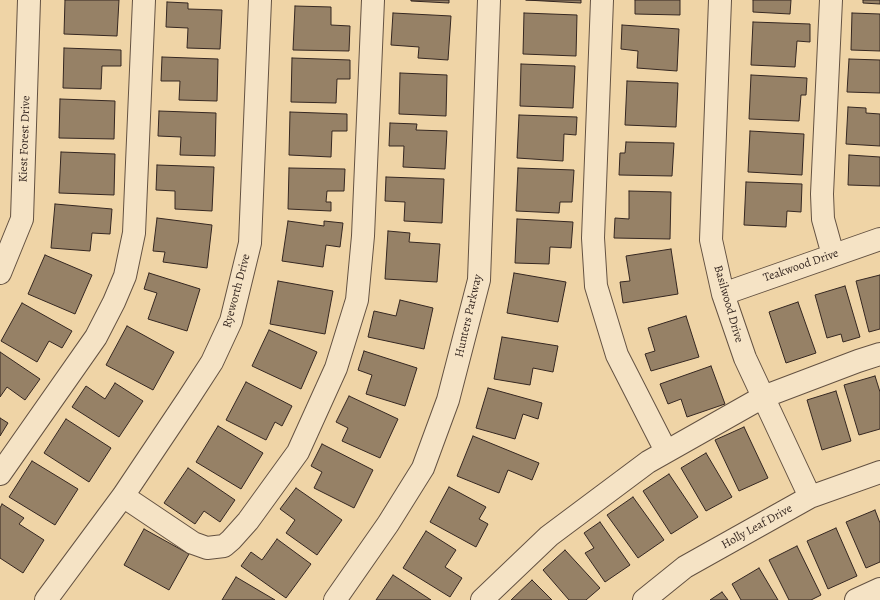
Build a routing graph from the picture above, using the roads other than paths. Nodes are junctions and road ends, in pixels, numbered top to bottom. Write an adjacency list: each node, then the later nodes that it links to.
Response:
1 (29, 0): 11 (street, Kiest Forest Drive)
2 (144, 0): 17 (street)
3 (260, 0): 18 (street, Ryeworth Drive)
4 (373, 0): 18 (street)
5 (489, 0): 22 (street, Hunters Parkway)
6 (602, 0): 15 (street)
7 (720, 0): 12 (street, Basilwood Drive)
8 (831, 0): 10 (street)
9 (880, 239): 10 (street, Teakwood Drive)
10 (833, 255): 12 (street, Teakwood Drive)
11 (0, 273)
12 (723, 294): 14 (street, Basilwood Drive)
13 (880, 354): 14 (street)
14 (763, 397): 15 (street); 19 (street, Basilwood Drive)
15 (666, 451): 23 (street)
16 (880, 472): 19 (street, Holly Leaf Drive)
17 (0, 474)
18 (123, 496): 21 (street, Ryeworth Drive)
19 (810, 497): 24 (street, Holly Leaf Drive)
20 (880, 589): 25 (street)
21 (46, 600)
22 (335, 600)
23 (482, 600)
24 (644, 600)
25 (856, 600)

